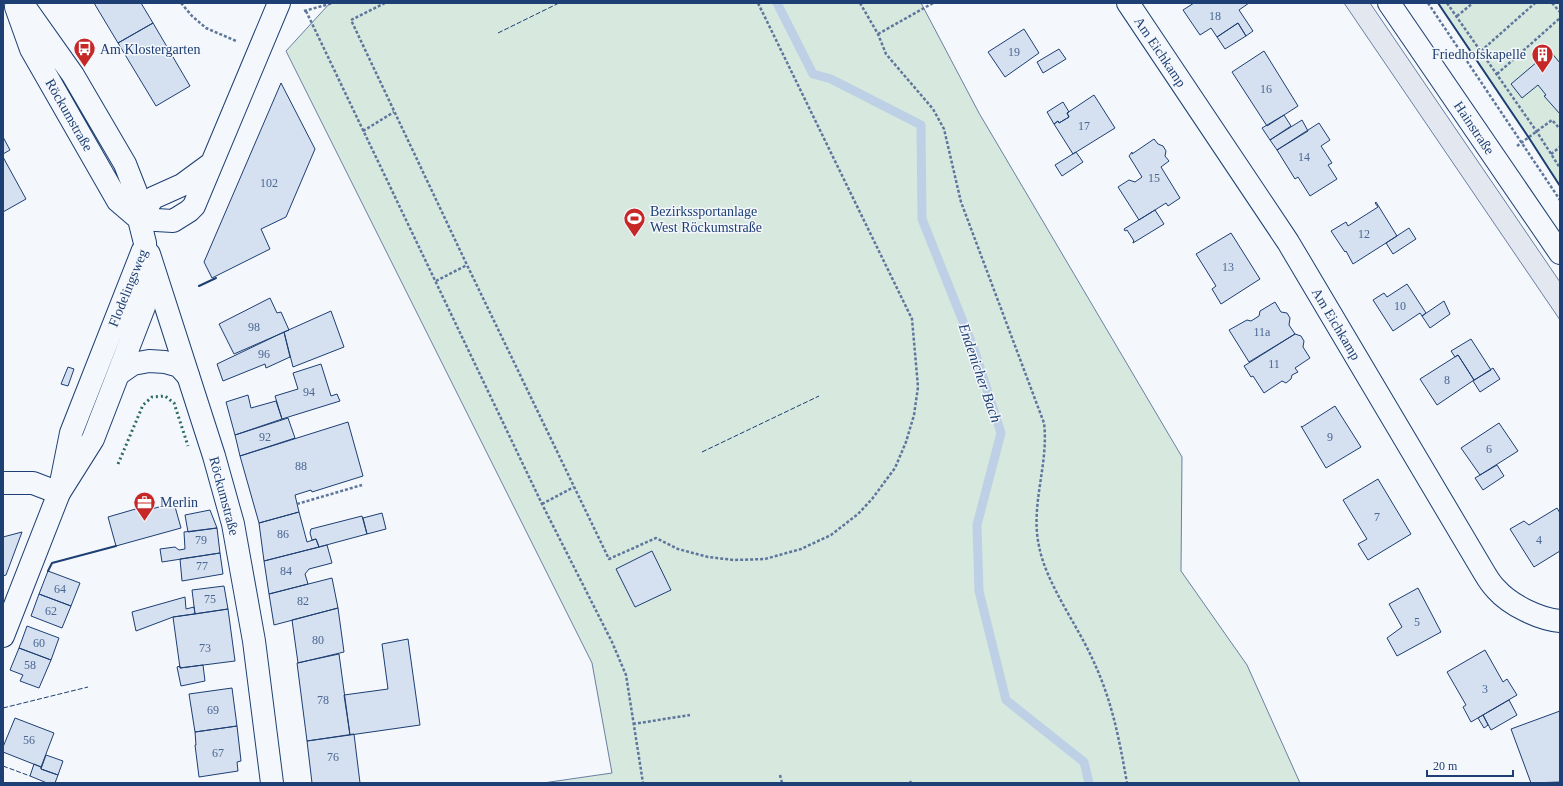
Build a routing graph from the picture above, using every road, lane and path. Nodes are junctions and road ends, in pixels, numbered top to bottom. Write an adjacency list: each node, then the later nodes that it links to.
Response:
1 (14, 3): 34 (street, Röckumstraße)
2 (22, 3): 34 (street, Röckumstraße)
3 (181, 3): 22 (path)
4 (279, 3): 22 (street)
5 (385, 3): 24 (path)
6 (758, 3): 43 (path)
7 (860, 3): 20 (path)
8 (933, 3): 20 (path)
9 (1128, 3): 47 (street, Am Eichkamp)
10 (1389, 3): 36 (street, Hainstraße)
11 (1428, 3): 28 (path)
12 (1447, 3): 18 (path)
13 (1473, 3): 18 (path)
14 (1535, 3): 21 (path)
15 (1552, 3): 17 (path)
16 (306, 11): 26 (path)
17 (1560, 12)
18 (1456, 16): 21 (path)
19 (1560, 18): 23 (path)
20 (878, 34): 55 (path)
21 (1481, 51): 23 (path)
22 (260, 52): 31 (street)
23 (1497, 74): 27 (path)
24 (394, 112): 26 (path); 37 (path)
25 (1560, 130): 27 (path)
26 (363, 131): 38 (path)
27 (1538, 132): 28 (path); 30 (path)
28 (1522, 142): 33 (path)
29 (1560, 147): 30 (path)
30 (1551, 154): 32 (path)
31 (212, 163): 34 (street); 34 (street)
32 (1560, 168)
33 (1560, 200)
34 (139, 219): 35 (street, Röckumstraße)
35 (145, 244): 39 (street, Flodelingsweg); 40 (street, Röckumstraße); 44 (street, Flodelingsweg)
36 (1560, 252)
37 (467, 265): 38 (path); 43 (path)
38 (436, 281): 46 (path)
39 (120, 372): 40 (street); 44 (street, Flodelingsweg)
40 (188, 376): 52 (street, Röckumstraße)
41 (3, 483): 44 (street)
42 (362, 485): 45 (path)
43 (574, 487): 46 (path)
44 (59, 493): 48 (street, Flodelingsweg)
45 (297, 504)
46 (542, 504): 50 (path)
47 (1560, 621)
48 (3, 636)
49 (690, 715): 50 (path)
50 (633, 724): 53 (path)
51 (780, 775): 54 (path)
52 (272, 783)
53 (643, 783)
54 (782, 783)
55 (1127, 783)

